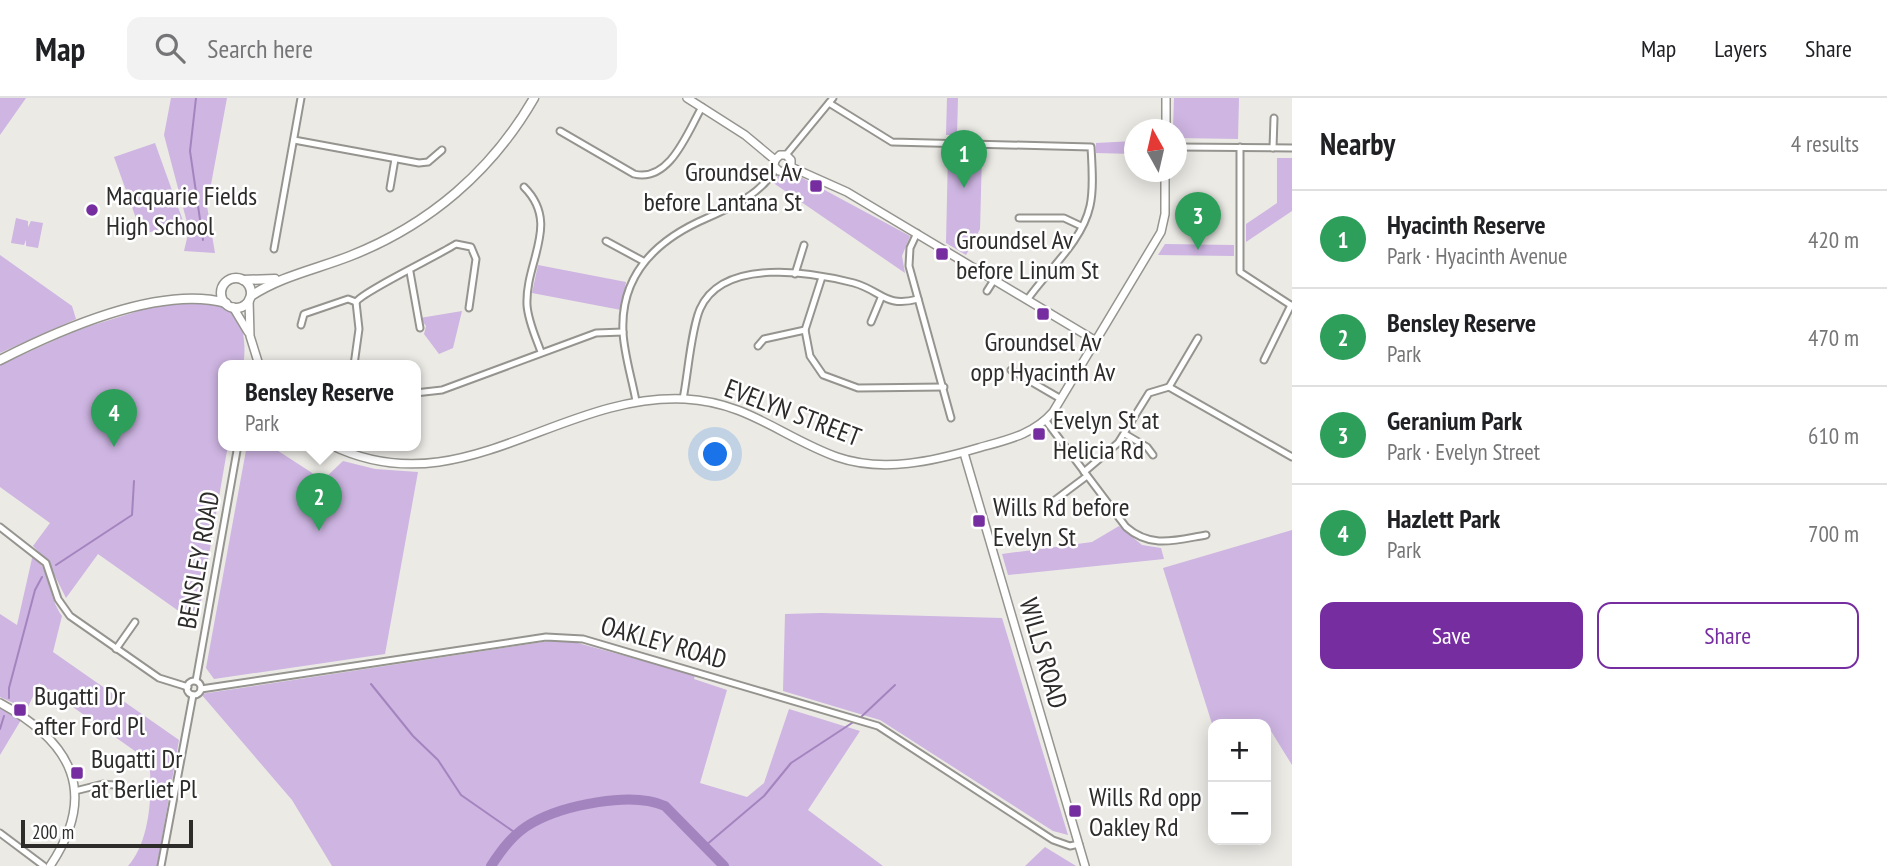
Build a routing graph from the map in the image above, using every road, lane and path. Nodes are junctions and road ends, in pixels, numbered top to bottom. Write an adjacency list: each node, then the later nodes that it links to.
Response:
1 (301, 98): 10 (street)
2 (534, 98): 34 (main road)
3 (687, 98): 6 (street)
4 (1166, 98): 8 (street)
5 (831, 100): 16 (street); 25 (street)
6 (702, 107): 9 (street); 18 (street)
7 (1275, 118): 13 (street)
8 (1166, 119)
9 (561, 131)
10 (294, 140): 17 (street); 29 (street)
11 (1187, 147): 12 (street)
12 (1240, 147): 13 (street); 46 (street)
13 (1273, 148): 14 (street)
14 (1292, 148)
15 (442, 150): 17 (street)
16 (786, 155): 18 (street); 19 (street)
17 (395, 159): 23 (street)
18 (775, 160): 20 (street)
19 (791, 167): 20 (street); 26 (street)
20 (776, 169): 30 (street)
21 (1165, 182): 55 (street, EVELYN STREET)
22 (524, 187): 57 (street)
23 (390, 188)
24 (1018, 218): 25 (street)
25 (1081, 226): 43 (street)
26 (916, 233): 36 (street); 42 (street)
27 (606, 241): 30 (street)
28 (804, 245): 32 (street)
29 (274, 248)
30 (643, 261): 52 (street)
31 (410, 272): 44 (street); 47 (street); 50 (street)
32 (795, 274): 33 (street); 66 (street)
33 (822, 277): 41 (street); 51 (street)
34 (283, 279): 35 (main road); 40 (main road)
35 (243, 280): 37 (main road); 40 (main road)
36 (994, 280): 38 (street); 43 (street)
37 (223, 286): 39 (main road); 45 (main road)
38 (987, 291)
39 (194, 298): 45 (main road); 58 (main road)
40 (250, 298): 45 (main road); 53 (street)
41 (881, 298): 42 (street); 48 (street)
42 (918, 299): 63 (street)
43 (1027, 300): 55 (street)
44 (356, 302): 49 (street); 60 (street)
45 (229, 305): 53 (street)
46 (1292, 305): 61 (street)
47 (469, 308)
48 (871, 322)
49 (301, 325)
50 (420, 328)
51 (805, 330): 56 (street); 63 (street)
52 (623, 332): 57 (street); 68 (street)
53 (250, 335): 59 (street)
54 (1198, 338): 64 (street)
55 (1096, 341): 67 (street, EVELYN STREET)
56 (758, 346)
57 (541, 352): 65 (street)
58 (0, 360)
59 (258, 360)
60 (356, 360)
61 (1264, 360)
62 (1011, 370): 67 (street)
63 (944, 387): 69 (street)
64 (1169, 387): 71 (street); 76 (street)
65 (421, 392)
66 (684, 399): 68 (street, EVELYN STREET); 74 (street, EVELYN STREET)
67 (1061, 399): 70 (street, EVELYN STREET)
68 (636, 401): 73 (street, EVELYN STREET)
69 (951, 418)
70 (1046, 421): 74 (street, EVELYN STREET); 77 (street)
71 (1125, 434): 75 (street); 77 (street)
72 (237, 451): 83 (street, BENSLEY ROAD)
73 (349, 451)
74 (964, 453): 91 (street, WILLS ROAD)
75 (1153, 456)
76 (1292, 457)
77 (1086, 474): 78 (street); 80 (street)
78 (1051, 503)
79 (0, 527): 82 (street)
80 (1206, 536)
81 (135, 622): 82 (street)
82 (116, 649): 84 (street)
83 (196, 681): 84 (street); 85 (street)
84 (188, 687): 86 (street)
85 (201, 689): 86 (street); 91 (street, OAKLEY ROAD)
86 (193, 695): 94 (street)
87 (0, 703): 89 (street)
88 (114, 785): 89 (street)
89 (75, 792): 93 (street)
90 (0, 833): 92 (street)
91 (1079, 844): 95 (street, WILLS ROAD)
92 (44, 866)
93 (51, 866)
94 (161, 866)
95 (1085, 866)

